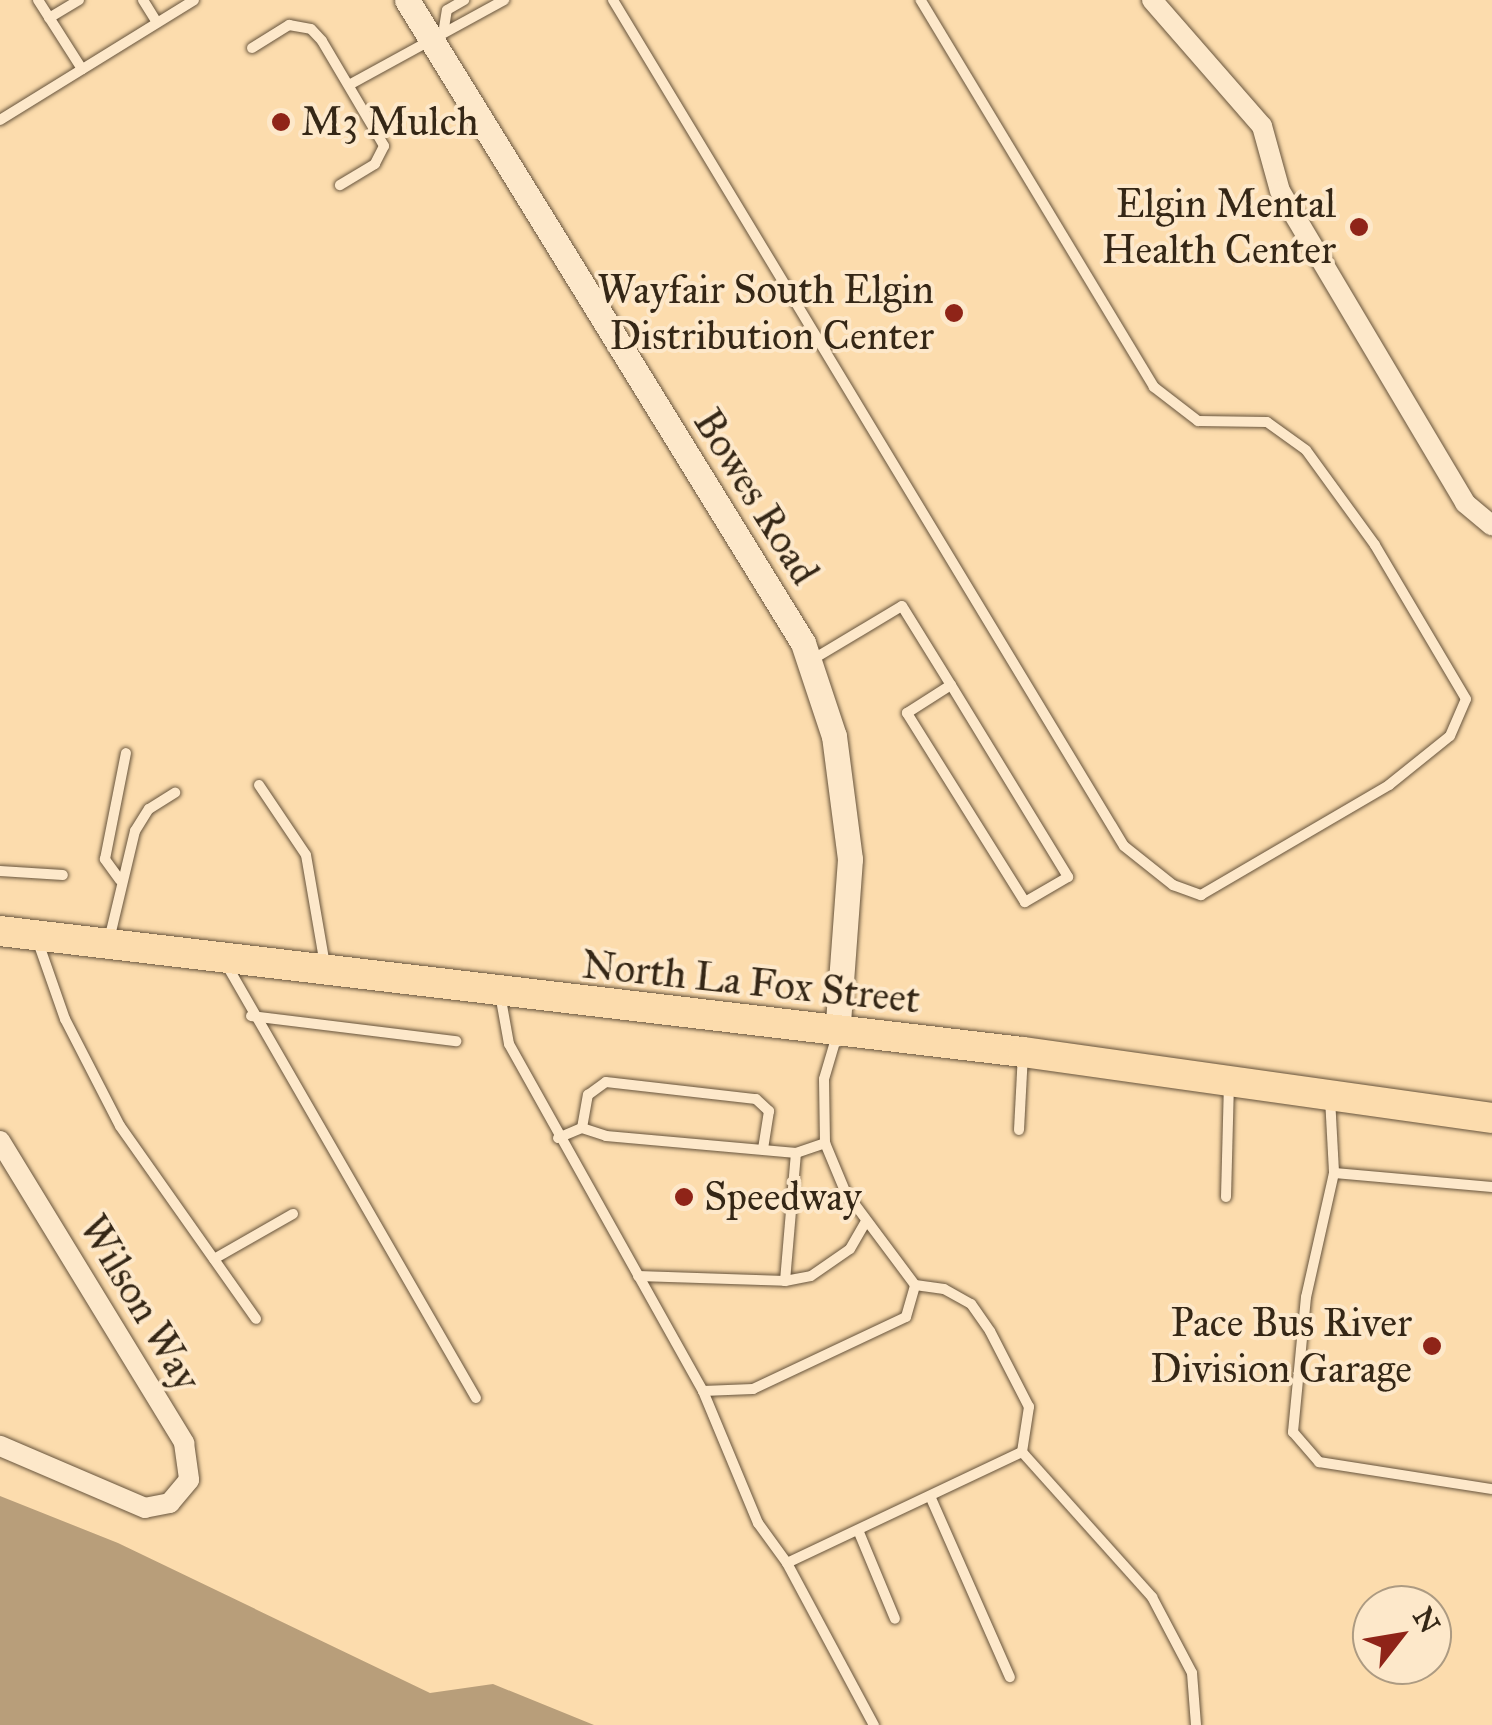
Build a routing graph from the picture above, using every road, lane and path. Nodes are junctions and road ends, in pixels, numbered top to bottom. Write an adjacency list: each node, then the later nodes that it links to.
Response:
1 (38, 0): 11 (lane)
2 (78, 0): 11 (lane)
3 (143, 0): 12 (lane)
4 (194, 0): 12 (lane)
5 (407, 0): 13 (street, Bowes Road)
6 (464, 0): 13 (lane)
7 (504, 0): 13 (lane)
8 (613, 0): 9 (lane)
9 (921, 0)
10 (1152, 0): 19 (street)
11 (49, 18): 15 (lane)
12 (157, 22): 15 (lane)
13 (436, 32): 16 (lane); 20 (street, Bowes Road)
14 (252, 48): 16 (lane)
15 (82, 69): 17 (lane)
16 (348, 85): 18 (lane)
17 (0, 120)
18 (340, 185)
19 (1492, 526)
20 (809, 661): 21 (lane); 35 (street, Bowes Road)
21 (951, 685): 21 (lane)
22 (126, 753): 27 (lane)
23 (260, 785): 32 (lane)
24 (175, 793): 27 (lane)
25 (0, 872): 26 (lane)
26 (63, 875)
27 (120, 880): 30 (lane)
28 (0, 931): 29 (main road, North La Fox Street)
29 (36, 936): 30 (main road, North La Fox Street); 53 (lane)
30 (108, 946): 31 (main road, North La Fox Street)
31 (224, 961): 32 (main road, North La Fox Street); 34 (lane)
32 (326, 971): 33 (main road, North La Fox Street)
33 (500, 994): 35 (main road, North La Fox Street); 43 (lane)
34 (251, 1016): 36 (lane); 59 (lane)
35 (837, 1034): 37 (main road, North La Fox Street); 45 (lane)
36 (456, 1041)
37 (1023, 1052): 38 (main road, North La Fox Street); 42 (lane)
38 (1229, 1086): 39 (main road, North La Fox Street); 50 (lane)
39 (1330, 1098): 40 (main road, North La Fox Street); 48 (lane)
40 (1492, 1118)
41 (582, 1128): 43 (lane); 46 (lane); 46 (lane)
42 (1020, 1130)
43 (558, 1138): 54 (lane)
44 (0, 1142): 60 (street, Wilson Way)
45 (825, 1143): 47 (lane); 52 (lane)
46 (763, 1150): 47 (lane)
47 (796, 1153): 55 (lane)
48 (1334, 1174): 49 (lane); 62 (lane)
49 (1492, 1187)
50 (1226, 1197)
51 (292, 1214): 53 (lane)
52 (866, 1221): 55 (lane); 56 (lane)
53 (214, 1259): 57 (lane)
54 (638, 1276): 55 (lane); 58 (lane)
55 (785, 1281)
56 (915, 1285): 58 (lane); 61 (lane)
57 (256, 1319)
58 (703, 1391): 65 (lane)
59 (476, 1398)
60 (0, 1446)
61 (1022, 1452): 63 (lane); 69 (lane)
62 (1492, 1489)
63 (930, 1496): 64 (lane); 67 (lane)
64 (858, 1530): 65 (lane); 66 (lane)
65 (787, 1563): 68 (lane)
66 (894, 1619)
67 (1010, 1678)
68 (874, 1725)
69 (1196, 1725)

